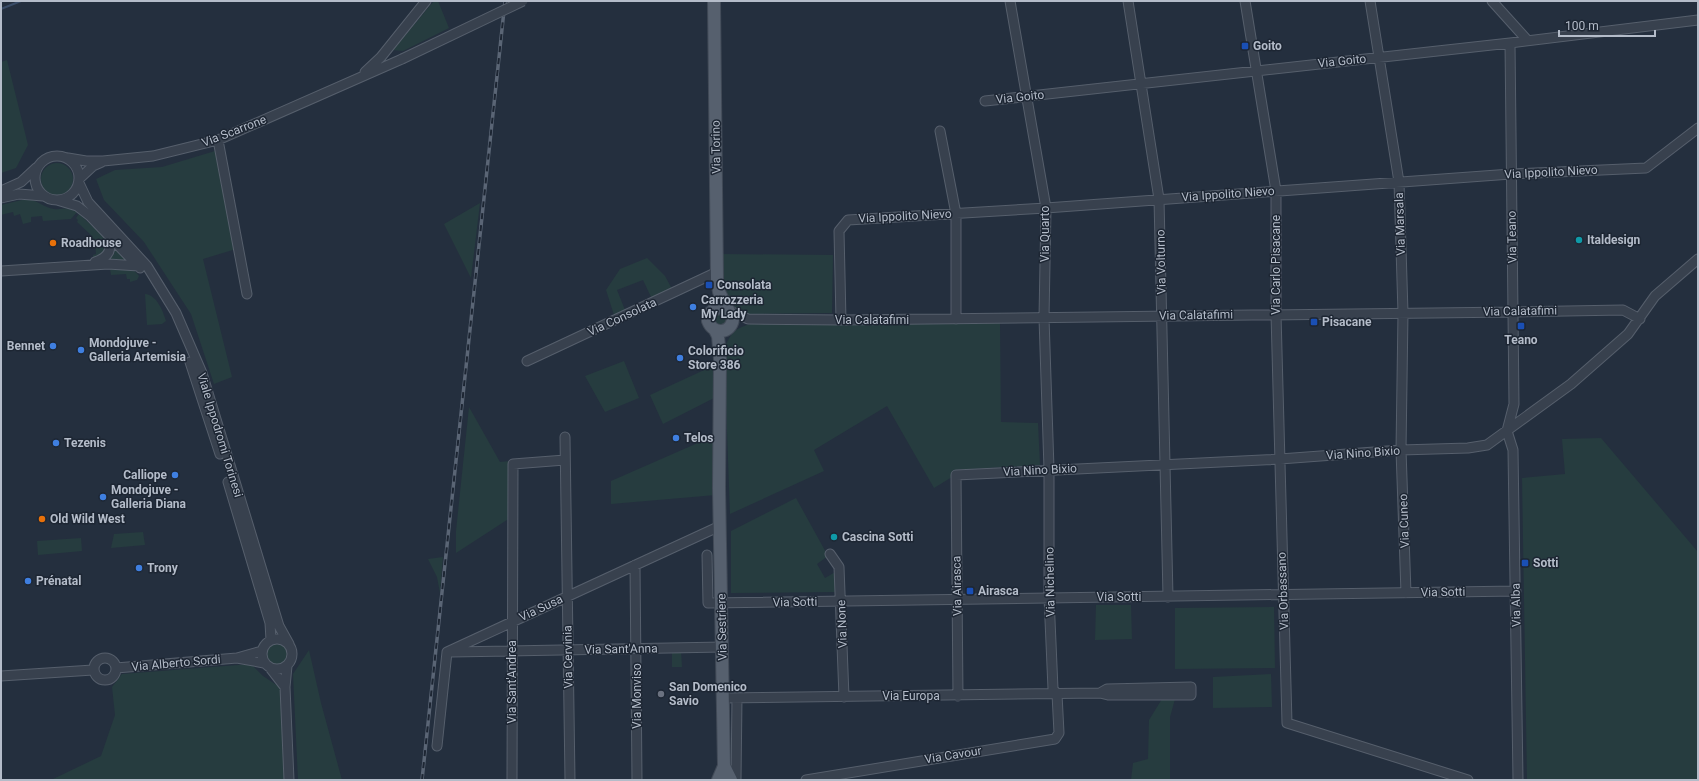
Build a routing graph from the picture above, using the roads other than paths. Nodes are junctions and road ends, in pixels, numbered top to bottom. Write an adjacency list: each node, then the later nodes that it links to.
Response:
1 (426, 1): 12 (street, Via Scarrone)
2 (523, 1): 14 (street, Via Scarrone, bridge)
3 (714, 1): 42 (main road, Via Torino)
4 (1010, 1): 18 (street, Via Quarto)
5 (1128, 1): 17 (street, Via Volturno)
6 (1245, 1): 15 (street, Via Carlo Pisacane)
7 (1370, 1): 13 (street, Via Marsala)
8 (1492, 1): 10 (street)
9 (1698, 20): 10 (street, Via Goito)
10 (1528, 41): 11 (street, Via Goito)
11 (1510, 43): 13 (street, Via Goito); 26 (street, Via Teano)
12 (389, 48): 14 (street); 16 (street, Via Scarrone)
13 (1379, 57): 15 (street, Via Goito); 28 (street, Via Marsala)
14 (400, 59): 16 (street, Via Scarrone)
15 (1256, 71): 17 (street, Via Goito); 30 (street, Via Carlo Pisacane)
16 (358, 78): 22 (street, Via Scarrone)
17 (1141, 84): 18 (street, Via Goito); 33 (street, Via Volturno)
18 (1026, 96): 19 (street, Via Goito); 35 (street, Via Quarto)
19 (985, 101)
20 (1698, 128): 26 (street, Via Ippolito Nievo)
21 (940, 131): 36 (street)
22 (218, 140): 24 (street, Via Scarrone); 44 (street)
23 (68, 158): 24 (street, Via Scarrone); 25 (street); 27 (street)
24 (103, 161): 27 (street, Via Scarrone)
25 (37, 167): 29 (street); 31 (street)
26 (1511, 174): 28 (street, Via Ippolito Nievo); 47 (street, Via Teano)
27 (79, 181): 34 (street); 82 (street, Viale Ippodromi Torinesi)
28 (1399, 182): 30 (street, Via Ippolito Nievo); 48 (street, Via Marsala)
29 (1, 190)
30 (1276, 191): 33 (street, Via Ippolito Nievo); 49 (street, Via Carlo Pisacane)
31 (44, 196): 32 (street); 34 (street)
32 (1, 198)
33 (1159, 199): 35 (street, Via Ippolito Nievo); 50 (street, Via Volturno)
34 (57, 200): 37 (street, Viale Ippodromi Torinesi)
35 (1046, 208): 36 (street, Via Ippolito Nievo); 51 (street, Via Quarto)
36 (956, 214): 53 (street); 55 (street, Via Ippolito Nievo)
37 (109, 234): 39 (street); 40 (street, Viale Ippodromi Torinesi)
38 (1698, 259): 54 (street, Via Nino Bixio)
39 (89, 265): 40 (street); 41 (street)
40 (139, 266): 81 (street, Viale Ippodromi Torinesi)
41 (1, 271)
42 (717, 272): 43 (main road, Via Torino); 57 (street, Via Consolata)
43 (719, 292): 45 (main road, Via Torino); 46 (main road, Via Torino)
44 (247, 294)
45 (712, 310): 46 (main road); 56 (main road, Via Torino)
46 (729, 310): 52 (street, Via Calatafimi); 56 (main road, Via Torino)
47 (1513, 312): 48 (street, Via Calatafimi); 54 (street, Via Calatafimi); 58 (street, Via Teano)
48 (1403, 313): 49 (street, Via Calatafimi); 60 (street, Via Marsala)
49 (1276, 314): 50 (street, Via Calatafimi); 61 (street, Via Carlo Pisacane)
50 (1162, 316): 51 (street, Via Calatafimi); 63 (street, Via Volturno)
51 (1044, 318): 53 (street, Via Calatafimi); 64 (street, Via Quarto)
52 (748, 319): 55 (street, Via Calatafimi); 56 (street, Via Calatafimi)
53 (956, 319): 55 (street, Via Calatafimi)
54 (1640, 319): 58 (street, Via Nino Bixio)
55 (841, 320)
56 (724, 329): 66 (main road, Via Torino)
57 (527, 361)
58 (1507, 431): 60 (street, Via Nino Bixio); 71 (street, Via Alba)
59 (565, 437): 62 (street, Via Cervinia)
60 (1401, 450): 61 (street, Via Nino Bixio); 72 (street, Via Cuneo)
61 (1280, 459): 63 (street, Via Nino Bixio); 73 (street, Via Orbassano)
62 (565, 460): 74 (street, Via Cervinia); 80 (street, Via Sant'Andrea)
63 (1165, 464): 64 (street, Via Nino Bixio); 76 (street, Via Volturno)
64 (1049, 469): 65 (street, Via Nino Bixio); 75 (street, Via Nichelino)
65 (956, 475): 77 (street, Via Airasca)
66 (719, 488): 67 (main road, Via Sestriere)
67 (720, 526): 70 (street, Via Susa); 79 (main road, Via Sestriere)
68 (830, 554): 78 (street, Via None)
69 (707, 555): 79 (street)
70 (635, 565): 74 (street, Via Susa); 84 (street, Via Monviso)
71 (1516, 591): 72 (street, Via Sotti); 113 (street, Via Alba)
72 (1406, 593): 73 (street, Via Sotti)
73 (1284, 595): 76 (street, Via Sotti); 112 (street, Via Orbassano)
74 (567, 596): 80 (street, Via Susa); 85 (street, Via Cervinia)
75 (1049, 597): 76 (street, Via Sotti); 77 (street, Via Sotti); 96 (street, Via Nichelino)
76 (1168, 597)
77 (957, 600): 78 (street, Via Sotti); 98 (street, Via Airasca)
78 (842, 601): 79 (street, Via Sotti); 99 (street, Via None)
79 (722, 603): 83 (main road, Via Sestriere)
80 (512, 621): 87 (street, Via Sant'Andrea); 88 (street, Via Susa)
81 (271, 640): 82 (street); 86 (street)
82 (289, 644): 91 (street)
83 (723, 647): 84 (street, Via Sant'Anna); 100 (main road, Via Sestriere)
84 (636, 649): 85 (street, Via Sant'Anna); 107 (street, Via Monviso)
85 (568, 650): 87 (street, Via Sant'Anna); 106 (street, Via Cervinia)
86 (262, 651): 89 (street, Via Alberto Sordi); 90 (street)
87 (512, 651): 88 (street, Via Sant'Anna); 105 (street, Via Sant'Andrea)
88 (447, 652): 102 (street)
89 (237, 658): 90 (street, Via Alberto Sordi); 92 (street, Via Alberto Sordi)
90 (267, 666): 91 (street); 95 (street)
91 (287, 666): 95 (street)
92 (116, 668): 93 (street, Via Alberto Sordi); 93 (street, Via Alberto Sordi)
93 (93, 670): 94 (street)
94 (1, 676)
95 (285, 687): 104 (street)
96 (1057, 694): 97 (street, Via Europa); 98 (street, Via Europa); 111 (street, Via Cavour)
97 (1100, 694): 97 (street, Via Europa)
98 (958, 696): 99 (street, Via Europa)
99 (844, 697): 101 (street, Via Europa)
100 (723, 698): 101 (street, Via Europa); 103 (main road, Via Sestriere)
101 (737, 698): 110 (street)
102 (437, 746)
103 (724, 766): 108 (main road); 109 (main road)
104 (289, 780)
105 (512, 780)
106 (570, 780)
107 (637, 780)
108 (718, 780)
109 (730, 780)
110 (736, 780)
111 (806, 780)
112 (1468, 780)
113 (1518, 780)

